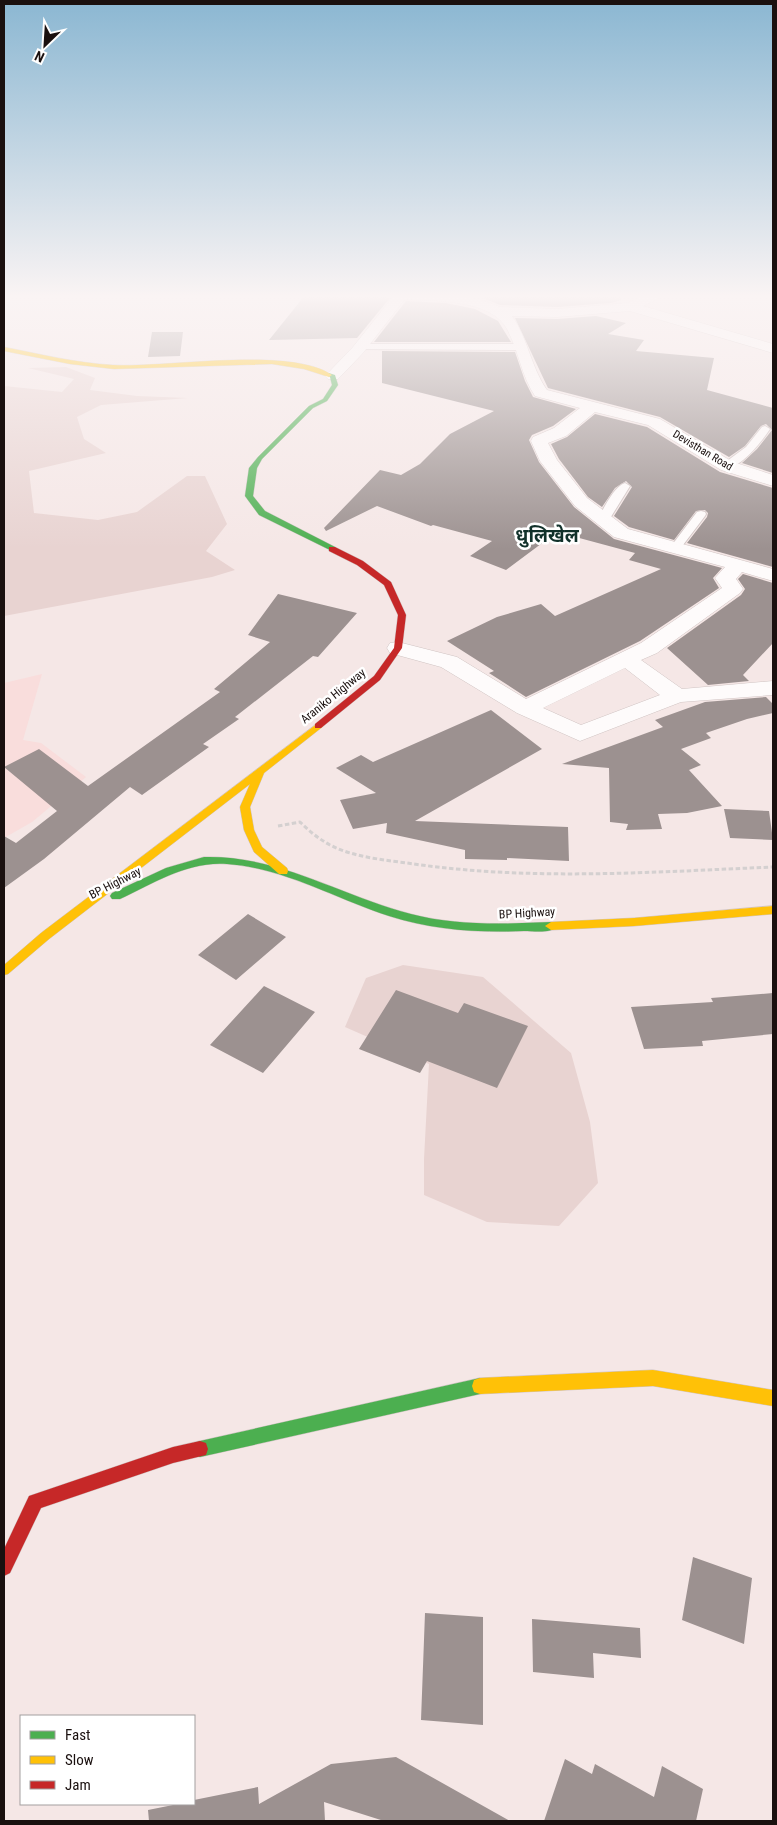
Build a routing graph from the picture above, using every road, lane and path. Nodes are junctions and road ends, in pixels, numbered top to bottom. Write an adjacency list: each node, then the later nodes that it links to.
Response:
1 (333, 379): 13 (main road, Araniko Highway)
2 (531, 379): 3 (street, Devisthan Road)
3 (592, 407): 5 (street, Devisthan Road); 9 (street)
4 (765, 429): 5 (lane)
5 (727, 466): 6 (street, Devisthan Road)
6 (773, 481)
7 (625, 486): 9 (lane)
8 (701, 514): 10 (lane)
9 (603, 520): 10 (street)
10 (676, 547): 11 (street)
11 (739, 564): 12 (street); 14 (street)
12 (773, 575)
13 (398, 648): 17 (street); 18 (main road, Araniko Highway)
14 (626, 659): 16 (street); 17 (street)
15 (773, 688): 16 (street)
16 (677, 696): 17 (street)
17 (525, 708)
18 (259, 772): 19 (main road, BP Highway); 23 (main road, Araniko Highway)
19 (249, 830): 20 (path); 21 (main road, BP Highway)
20 (773, 867)
21 (289, 875): 22 (main road, BP Highway); 23 (main road, BP Highway)
22 (773, 910)
23 (45, 936): 24 (main road, Araniko Highway)
24 (4, 971)
25 (773, 1398): 26 (main road)
26 (4, 1567)

